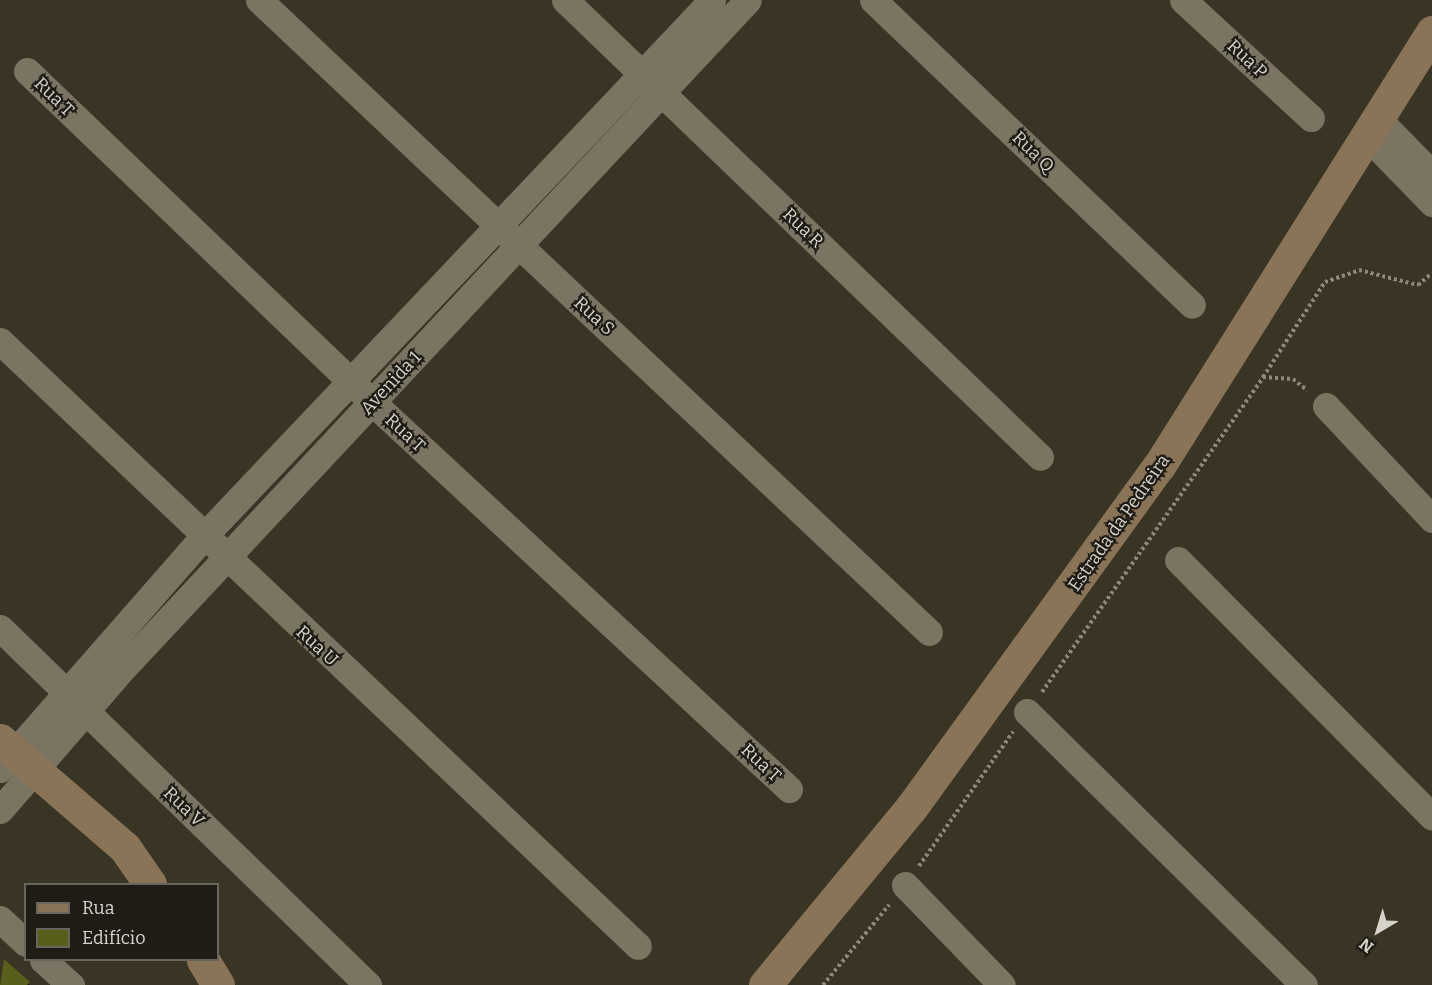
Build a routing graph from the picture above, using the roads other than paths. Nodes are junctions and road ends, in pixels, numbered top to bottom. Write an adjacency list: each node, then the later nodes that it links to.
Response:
1 (259, 0): 15 (street, Rua S)
2 (565, 0): 9 (street, Rua R)
3 (712, 0): 9 (street, Avenida 1)
4 (748, 0): 10 (street, Avenida 1)
5 (873, 0): 17 (street, Rua Q)
6 (1183, 0): 11 (street, Rua P)
7 (1432, 32): 12 (street, Estrada da Pedreira)
8 (27, 71): 19 (street, Rua T)
9 (642, 74): 10 (street, Rua R); 15 (street, Avenida 1)
10 (662, 93): 16 (street, Avenida 1); 22 (street, Rua R)
11 (1311, 118)
12 (1371, 127): 13 (street); 14 (street); 45 (street, Estrada da Pedreira)
13 (1432, 174)
14 (1432, 203)
15 (500, 228): 16 (street, Rua S); 19 (street, Avenida 1)
16 (520, 247): 20 (street, Avenida 1); 28 (street, Rua S)
17 (1192, 304)
18 (0, 341): 24 (street, Rua U)
19 (351, 381): 20 (street, Rua T); 24 (street, Avenida 1)
20 (372, 402): 26 (street, Avenida 1); 32 (street, Rua T)
21 (1326, 406): 23 (street)
22 (1040, 457)
23 (1432, 519)
24 (203, 537): 26 (street, Rua U); 29 (street, Avenida 1)
25 (1178, 560): 34 (street)
26 (226, 561): 29 (street, Avenida 1); 39 (street, Rua U)
27 (0, 628): 29 (street, Rua V)
28 (929, 632)
29 (76, 701): 31 (street, Avenida 1); 44 (street, Rua V)
30 (1027, 712): 47 (street)
31 (13, 757): 33 (street, Avenida 1); 35 (street)
32 (789, 789)
33 (0, 810)
34 (1432, 817)
35 (149, 883)
36 (905, 885): 46 (street)
37 (0, 920): 38 (street)
38 (24, 941)
39 (638, 946)
40 (44, 961): 42 (street)
41 (204, 961): 43 (street)
42 (71, 985)
43 (219, 985)
44 (368, 985)
45 (765, 985)
46 (1002, 985)
47 (1304, 985)

